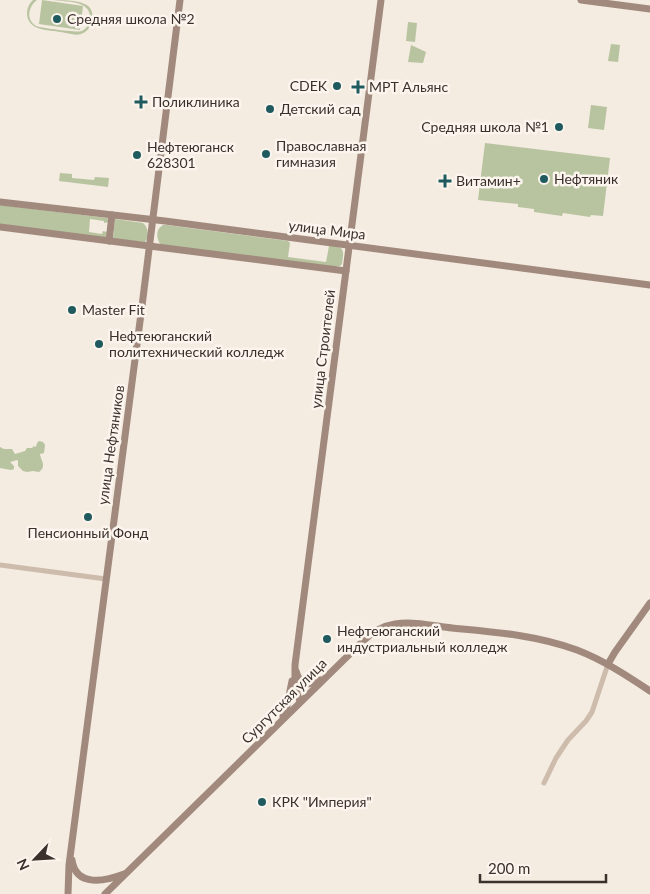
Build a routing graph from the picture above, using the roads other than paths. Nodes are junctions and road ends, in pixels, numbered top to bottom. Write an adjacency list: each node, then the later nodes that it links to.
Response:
1 (180, 0): 7 (main road, улица Нефтяников)
2 (381, 0): 10 (main road, улица Строителей)
3 (581, 0): 4 (main road)
4 (650, 9)
5 (0, 202): 6 (main road, улица Мира)
6 (112, 215): 7 (main road, улица Мира); 9 (main road)
7 (153, 220): 10 (main road, улица Мира); 11 (main road, улица Нефтяников)
8 (0, 227): 9 (main road)
9 (109, 241): 11 (main road)
10 (349, 245): 12 (main road, улица Строителей); 13 (main road, улица Мира)
11 (150, 247): 12 (main road); 15 (main road, улица Нефтяников)
12 (346, 271): 18 (main road, улица Строителей)
13 (650, 285)
14 (0, 565): 15 (street)
15 (106, 579): 24 (main road, улица Нефтяников)
16 (650, 602): 17 (main road)
17 (608, 664): 19 (main road, Сургутская улица); 20 (main road, Сургутская улица); 23 (street)
18 (295, 665): 19 (main road); 21 (main road, улица Строителей); 22 (main road)
19 (325, 677): 21 (main road, Сургутская улица)
20 (650, 691)
21 (300, 701): 22 (main road, Сургутская улица)
22 (279, 723): 25 (main road, Сургутская улица)
23 (544, 783)
24 (71, 852): 25 (main road); 26 (main road, улица Нефтяников)
25 (127, 873): 27 (main road, Сургутская улица)
26 (66, 894)
27 (105, 894)

